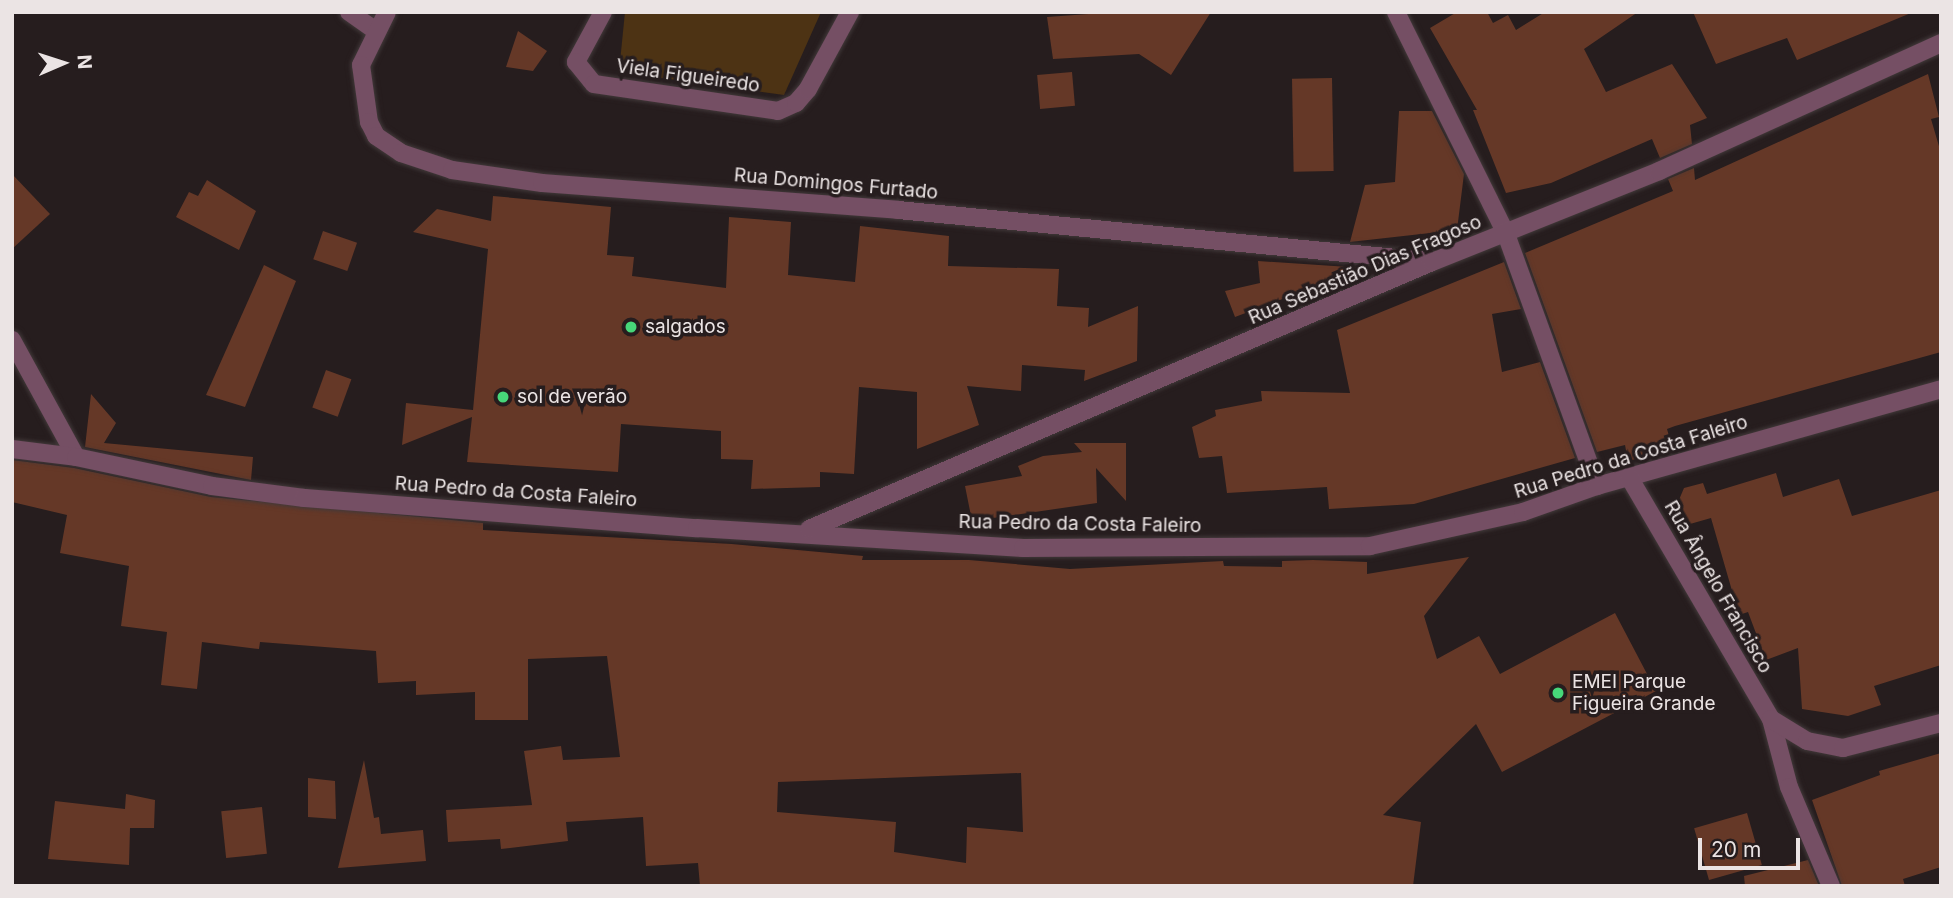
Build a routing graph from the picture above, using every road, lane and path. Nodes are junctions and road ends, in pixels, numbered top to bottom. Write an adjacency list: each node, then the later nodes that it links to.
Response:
1 (349, 12): 6 (street)
2 (387, 12): 6 (street, Rua Domingos Furtado)
3 (603, 12): 4 (street, Viela Figueiredo)
4 (850, 12)
5 (1396, 12): 8 (street)
6 (375, 30): 9 (street, Rua Domingos Furtado)
7 (1941, 43): 8 (street, Rua Sebastião Dias Fragoso)
8 (1506, 234): 9 (street, Rua Sebastião Dias Fragoso); 15 (street)
9 (1432, 262): 16 (street, Rua Sebastião Dias Fragoso)
10 (12, 340): 13 (street)
11 (1941, 388): 14 (street, Rua Pedro da Costa Faleiro)
12 (12, 449): 13 (street, Rua Pedro da Costa Faleiro)
13 (76, 457): 16 (street, Rua Pedro da Costa Faleiro)
14 (1629, 477): 15 (street, Rua Pedro da Costa Faleiro); 17 (street, Rua Ângelo Francisco)
15 (1597, 486): 16 (street, Rua Pedro da Costa Faleiro)
16 (804, 531)
17 (1771, 719): 18 (street); 19 (street)
18 (1941, 723)
19 (1831, 886)

